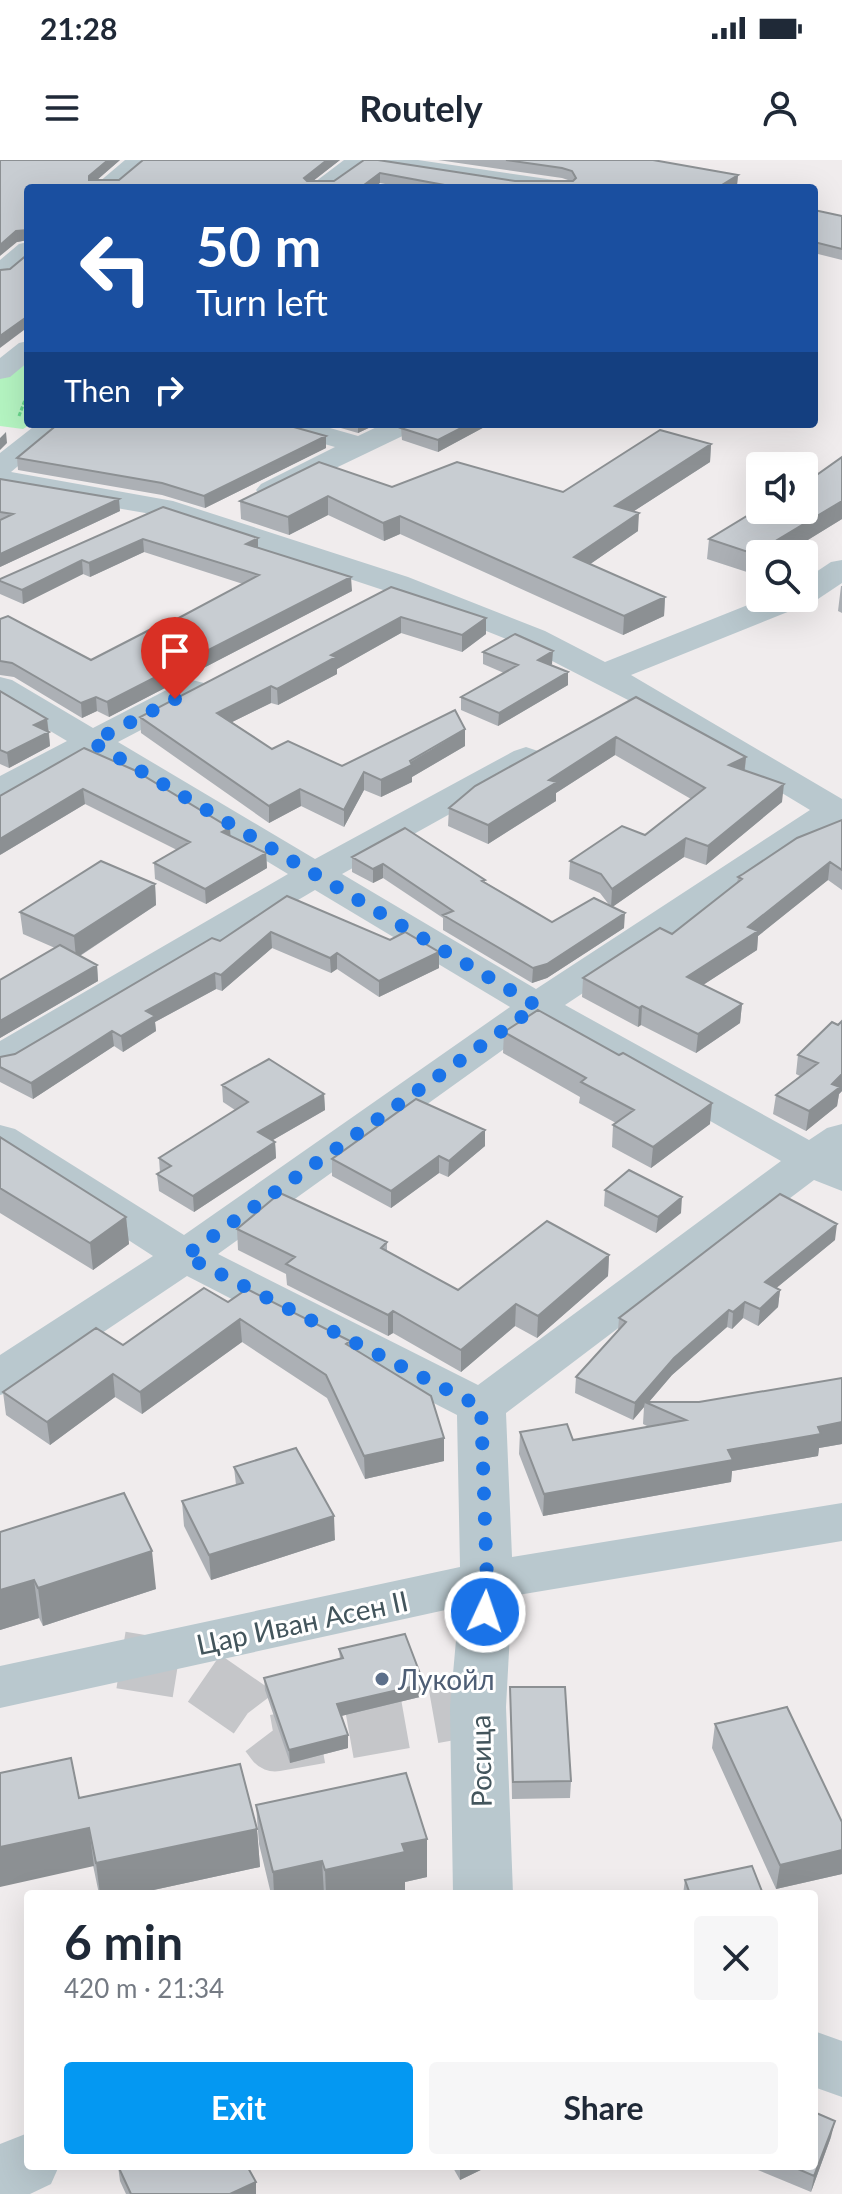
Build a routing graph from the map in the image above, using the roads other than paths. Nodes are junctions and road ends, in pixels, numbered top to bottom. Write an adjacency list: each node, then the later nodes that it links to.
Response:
1 (139, 160): 4 (street)
2 (359, 160): 5 (street)
3 (372, 160): 6 (street)
4 (109, 184)
5 (325, 184)
6 (534, 184)
7 (24, 252): 8 (street)
8 (0, 272)
9 (0, 281): 10 (street)
10 (24, 284)
11 (24, 352): 12 (street)
12 (0, 371)
13 (49, 428): 17 (street)
14 (299, 428): 16 (street)
15 (397, 428): 16 (street)
16 (361, 446): 20 (street)
17 (0, 467)
18 (0, 479): 19 (street)
19 (162, 507): 20 (street); 21 (street)
20 (231, 510): 23 (street)
21 (121, 525)
22 (842, 569): 24 (street)
23 (397, 584): 25 (street); 27 (street)
24 (818, 585)
25 (355, 606)
26 (758, 612): 27 (street)
27 (604, 674): 30 (street)
28 (217, 677): 33 (street)
29 (0, 687): 33 (street)
30 (642, 694): 31 (street); 35 (street)
31 (601, 716)
32 (561, 739): 36 (street)
33 (92, 742): 34 (street); 36 (street)
34 (0, 790)
35 (839, 812): 37 (street)
36 (317, 873): 37 (street); 38 (street)
37 (537, 1006): 40 (street); 41 (street)
38 (0, 1058)
39 (0, 1138): 41 (street)
40 (832, 1158): 43 (street)
41 (185, 1256): 42 (street); 43 (street)
42 (0, 1378)
43 (481, 1407): 45 (street, Росица)
44 (842, 1522): 45 (street, Цар Иван Асен II)
45 (487, 1581): 46 (street, Цар Иван Асен II); 47 (street, Росица)
46 (0, 1687)
47 (483, 1890)
48 (818, 2060): 49 (street)
49 (842, 2069)
50 (24, 2165): 51 (street)
51 (0, 2176)

